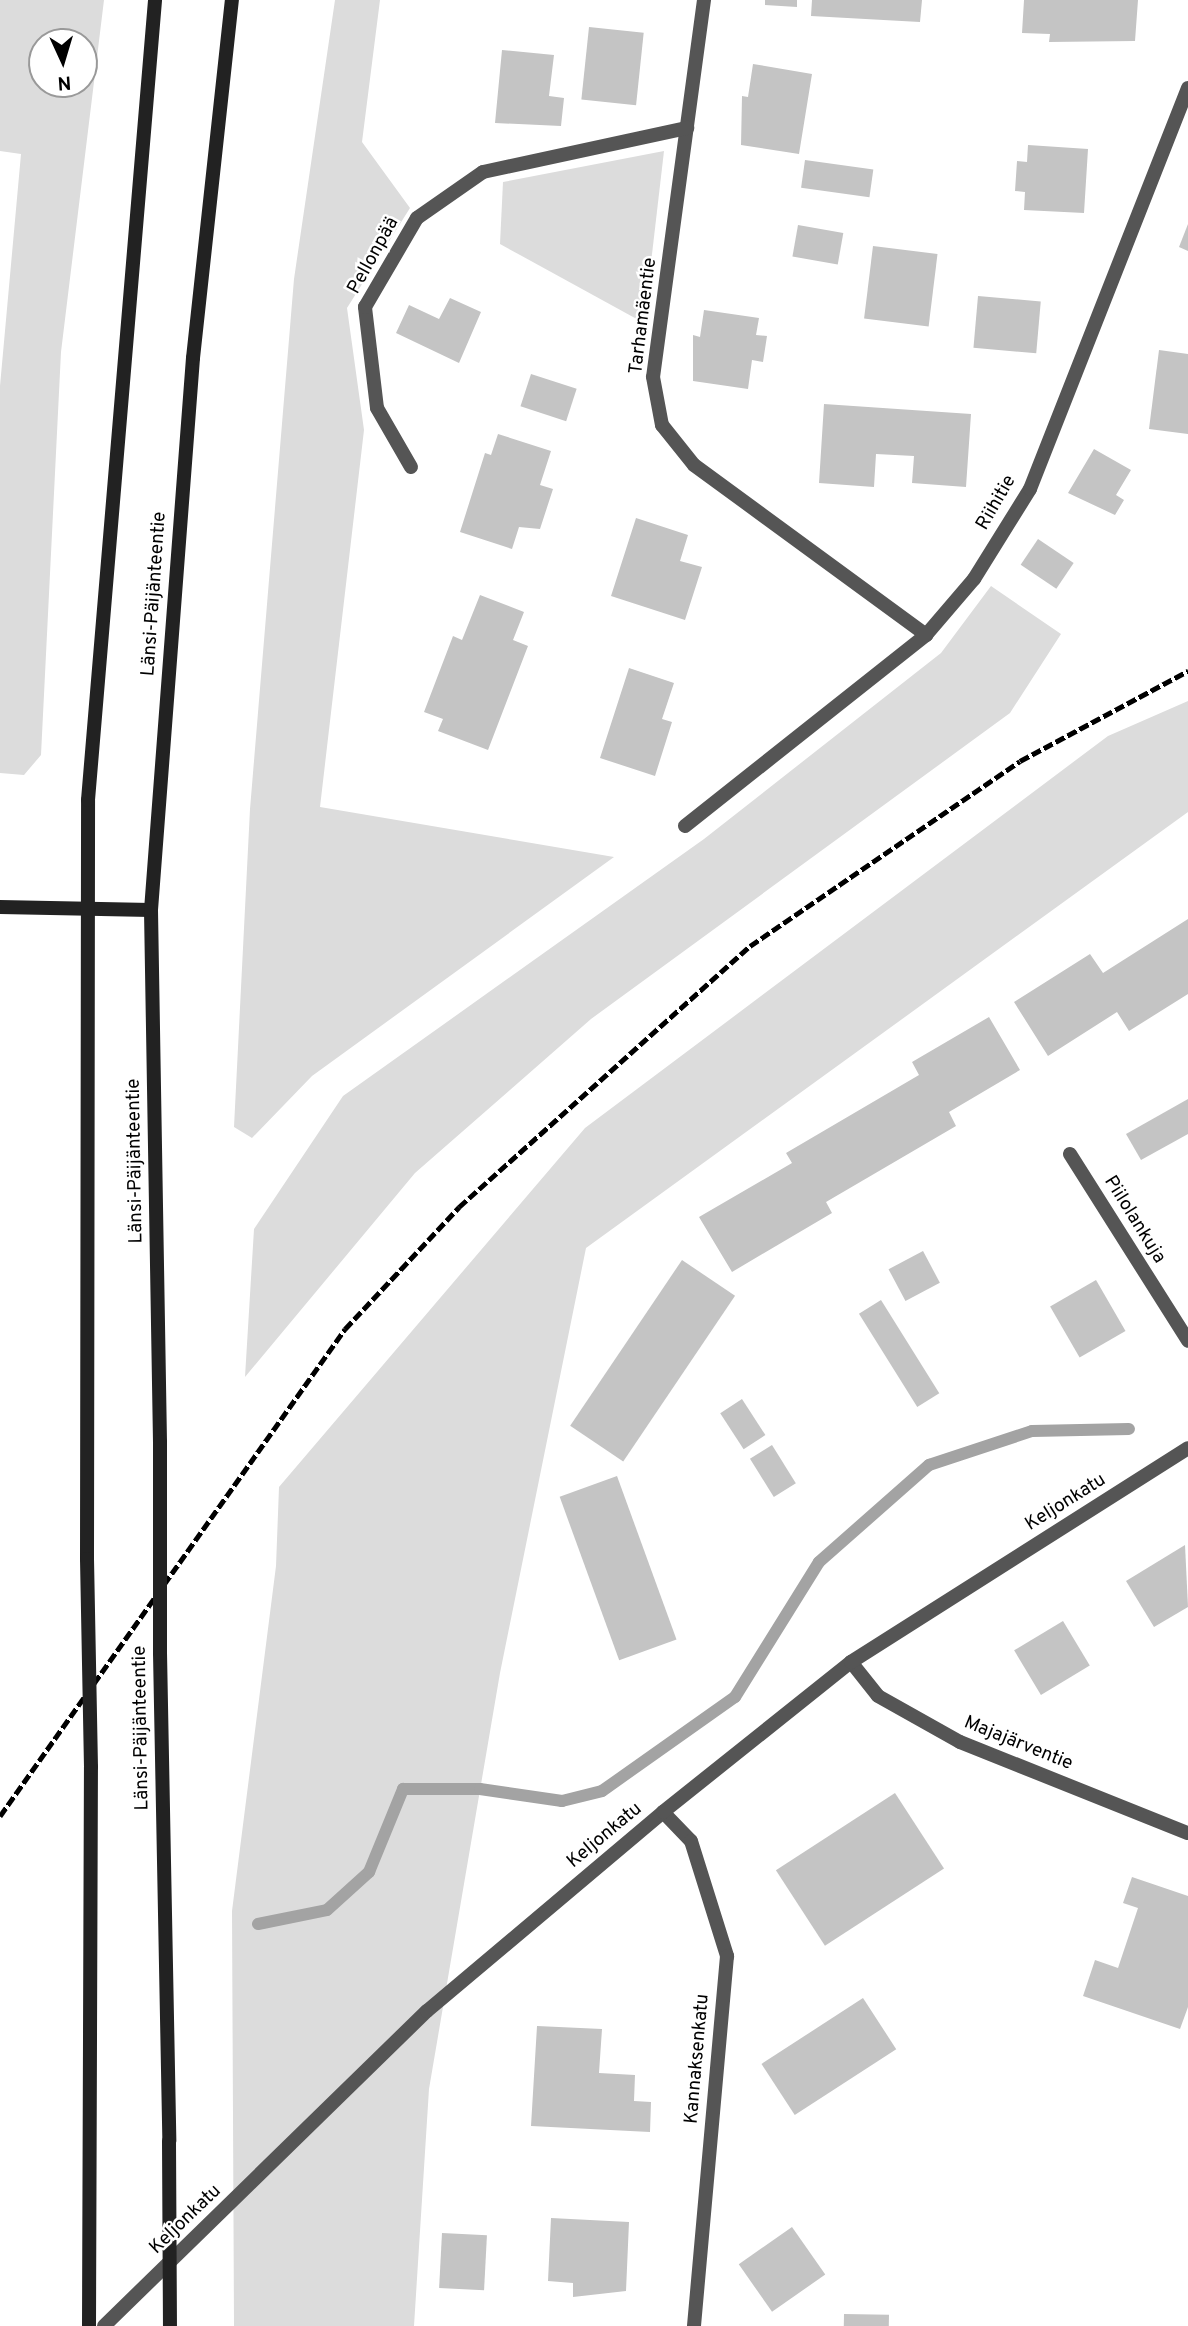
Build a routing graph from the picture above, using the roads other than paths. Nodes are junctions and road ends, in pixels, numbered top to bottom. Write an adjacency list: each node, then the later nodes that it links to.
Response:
1 (155, 0): 10 (main road)
2 (232, 0): 11 (main road, Länsi-Päijänteentie)
3 (704, 0): 5 (street, Tarhamäentie)
4 (1188, 88): 7 (street, Riihitie)
5 (687, 128): 6 (street, Pellonpää); 7 (street, Tarhamäentie)
6 (411, 467)
7 (926, 635): 8 (street, Riihitie)
8 (685, 826)
9 (0, 907): 10 (main road)
10 (85, 908): 11 (main road); 18 (main road, bridge)
11 (150, 910): 20 (main road, Länsi-Päijänteentie, bridge)
12 (1070, 1154): 13 (street, Piilolankuja)
13 (1188, 1341)
14 (1188, 1448): 15 (street, Keljonkatu)
15 (851, 1662): 16 (street, Keljonkatu); 17 (street, Majajärventie)
16 (663, 1812): 19 (street, Keljonkatu); 21 (street, Kannaksenkatu)
17 (1188, 1833)
18 (89, 2326)
19 (104, 2326)
20 (170, 2326)
21 (694, 2326)

